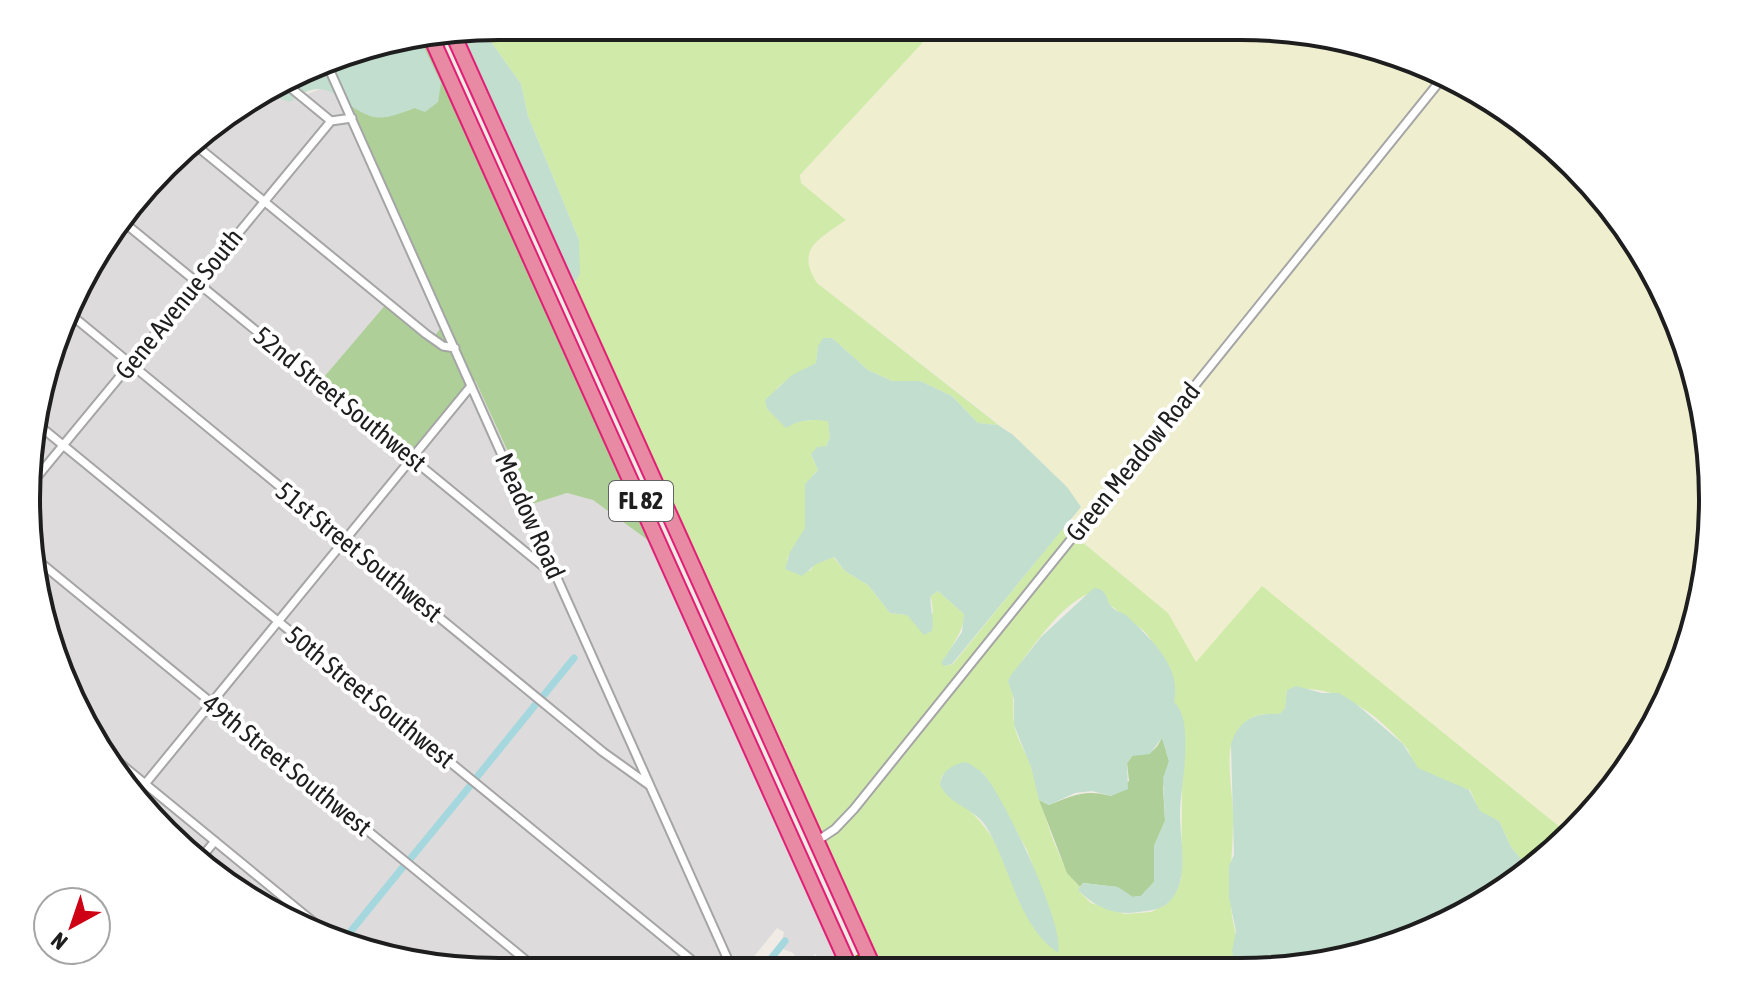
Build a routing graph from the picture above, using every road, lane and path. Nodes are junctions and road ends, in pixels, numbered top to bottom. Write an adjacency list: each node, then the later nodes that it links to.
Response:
1 (456, 42): 30 (highway, FL 82)
2 (435, 45): 37 (highway, FL 82)
3 (331, 72): 6 (street, Meadow Road)
4 (1437, 84): 30 (street, Green Meadow Road)
5 (292, 89): 7 (street)
6 (352, 118): 7 (street); 13 (street, Meadow Road)
7 (331, 121): 9 (street, Gene Avenue South)
8 (201, 150): 9 (street)
9 (263, 201): 11 (street, Gene Avenue South); 13 (street)
10 (130, 227): 11 (street, 52nd Street Southwest)
11 (197, 281): 14 (street, Gene Avenue South); 18 (street, 52nd Street Southwest)
12 (77, 319): 14 (street, 51st Street Southwest)
13 (455, 348): 15 (street, Meadow Road)
14 (130, 363): 17 (street, Gene Avenue South); 20 (street, 51st Street Southwest)
15 (471, 386): 18 (street); 22 (street, Meadow Road)
16 (45, 431): 17 (street, 50th Street Southwest)
17 (63, 445): 19 (street, Gene Avenue South); 23 (street, 50th Street Southwest)
18 (411, 458): 20 (street); 22 (street, 52nd Street Southwest)
19 (41, 472)
20 (344, 540): 23 (street); 28 (street, 51st Street Southwest)
21 (45, 567): 24 (street, 49th Street Southwest)
22 (558, 579): 28 (street, Meadow Road)
23 (278, 621): 24 (street); 35 (street, 50th Street Southwest)
24 (211, 702): 27 (street); 34 (street, 49th Street Southwest)
25 (131, 772): 26 (street)
26 (134, 775): 27 (street)
27 (145, 784): 29 (street)
28 (651, 786): 36 (street, Meadow Road)
29 (215, 841): 31 (street); 32 (street)
30 (817, 841): 38 (highway, FL 82)
31 (206, 852)
32 (296, 908): 33 (street)
33 (304, 915)
34 (523, 958)
35 (689, 958)
36 (727, 958)
37 (841, 958)
38 (869, 958)

